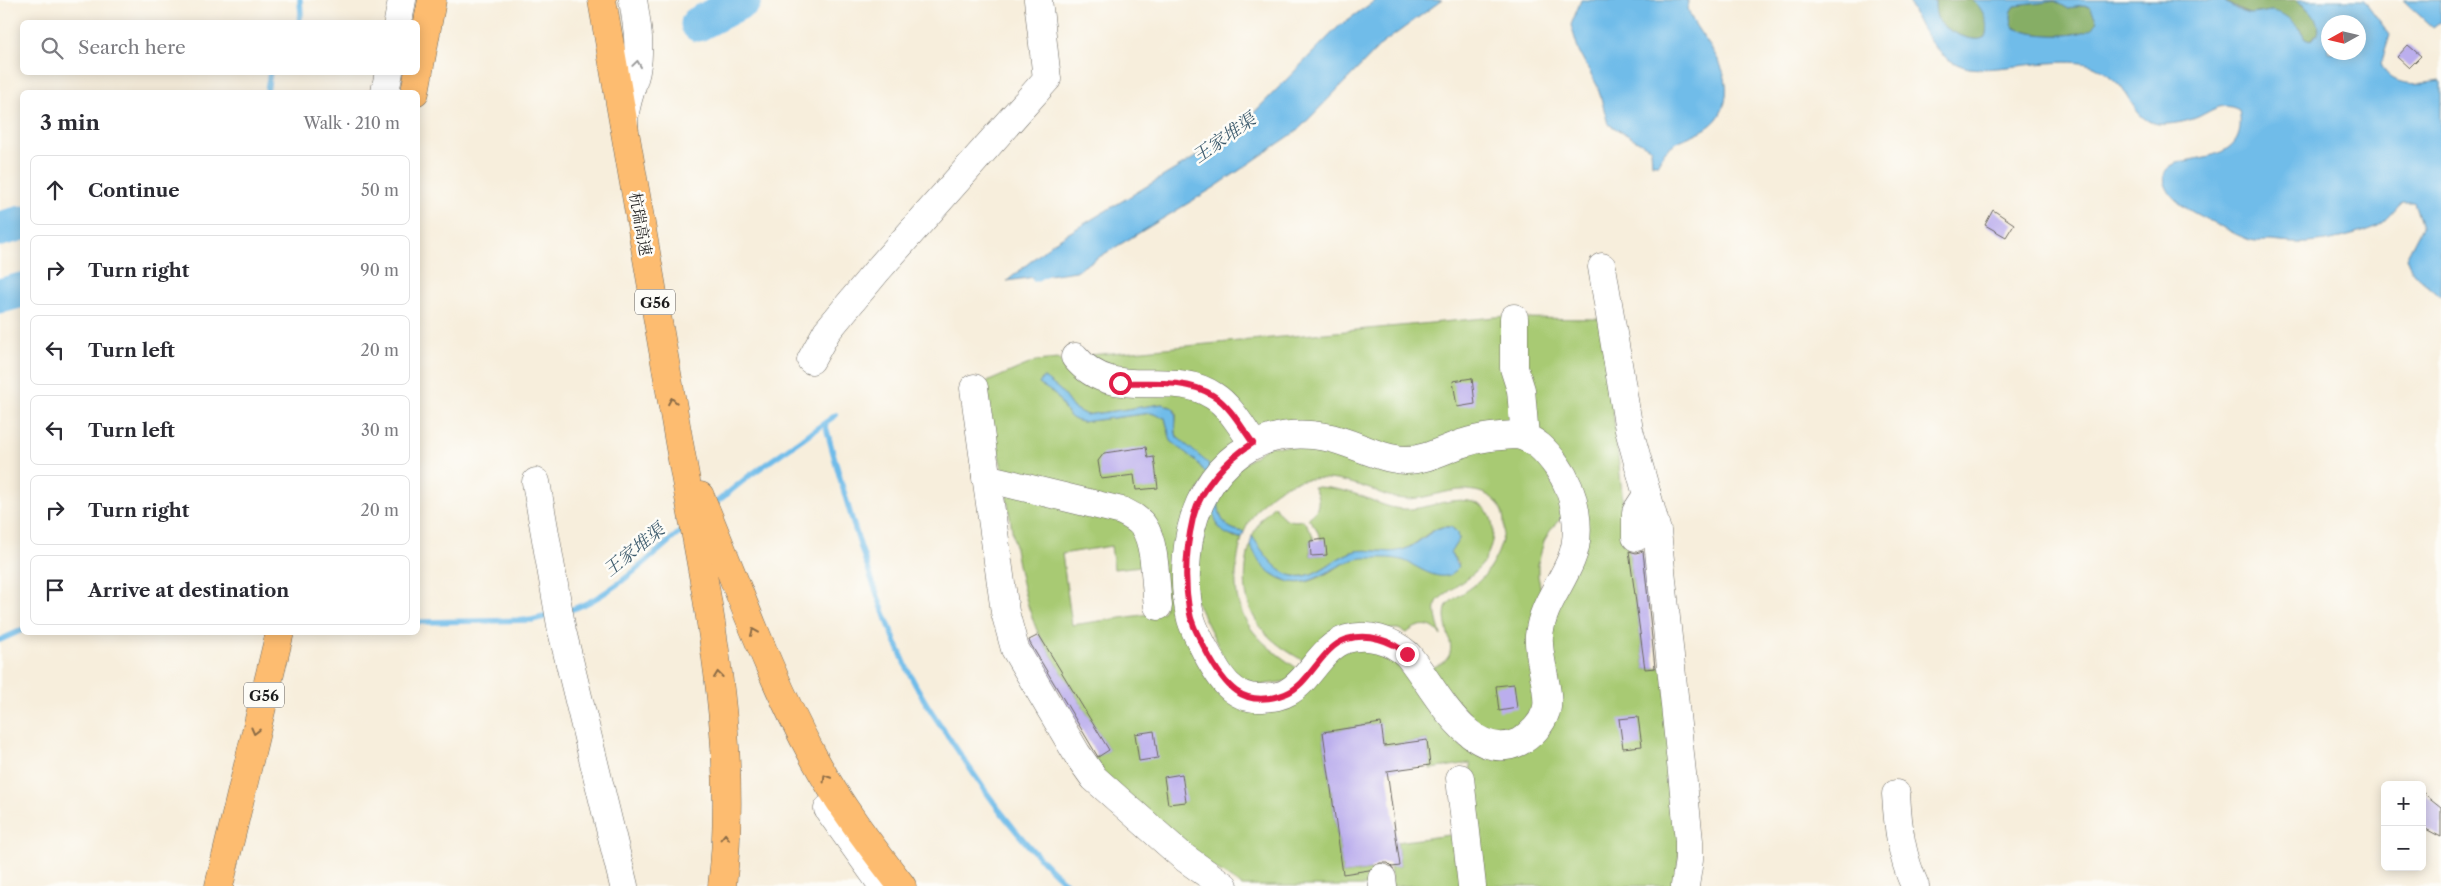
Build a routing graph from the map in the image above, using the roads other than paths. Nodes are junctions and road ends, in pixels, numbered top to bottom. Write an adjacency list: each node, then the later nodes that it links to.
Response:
1 (402, 0): 6 (street)
2 (432, 0): 7 (highway)
3 (602, 0): 12 (highway, 杭瑞高速 / G56)
4 (633, 0): 12 (street, one-way to 4)
5 (1038, 0): 16 (street)
6 (398, 20)
7 (420, 65)
8 (388, 75): 10 (street)
9 (418, 75): 11 (highway)
10 (385, 90)
11 (415, 90)
12 (625, 128): 20 (highway, 杭瑞高速 / G56, one-way to 12)
13 (1602, 267): 23 (street)
14 (1514, 318): 18 (street)
15 (1075, 357): 19 (street)
16 (810, 360)
17 (974, 388): 21 (street)
18 (1525, 436): 19 (street); 19 (street)
19 (1253, 443)
20 (680, 449): 36 (highway, one-way to 20); 38 (highway, one-way to 20)
21 (986, 478): 25 (street); 26 (street)
22 (536, 482): 35 (street)
23 (1647, 495): 24 (street); 41 (street)
24 (1636, 537)
25 (1158, 606)
26 (1005, 612): 28 (street); 39 (street)
27 (279, 635): 29 (highway, G56, one-way to 29)
28 (1030, 640)
29 (248, 757): 33 (highway); 34 (highway)
30 (1460, 778): 40 (street)
31 (1896, 794): 42 (street)
32 (828, 809): 37 (street)
33 (202, 886)
34 (219, 886)
35 (624, 886)
36 (722, 886)
37 (882, 886)
38 (902, 886)
39 (1224, 886)
40 (1472, 886)
41 (1685, 886)
42 (1916, 886)

